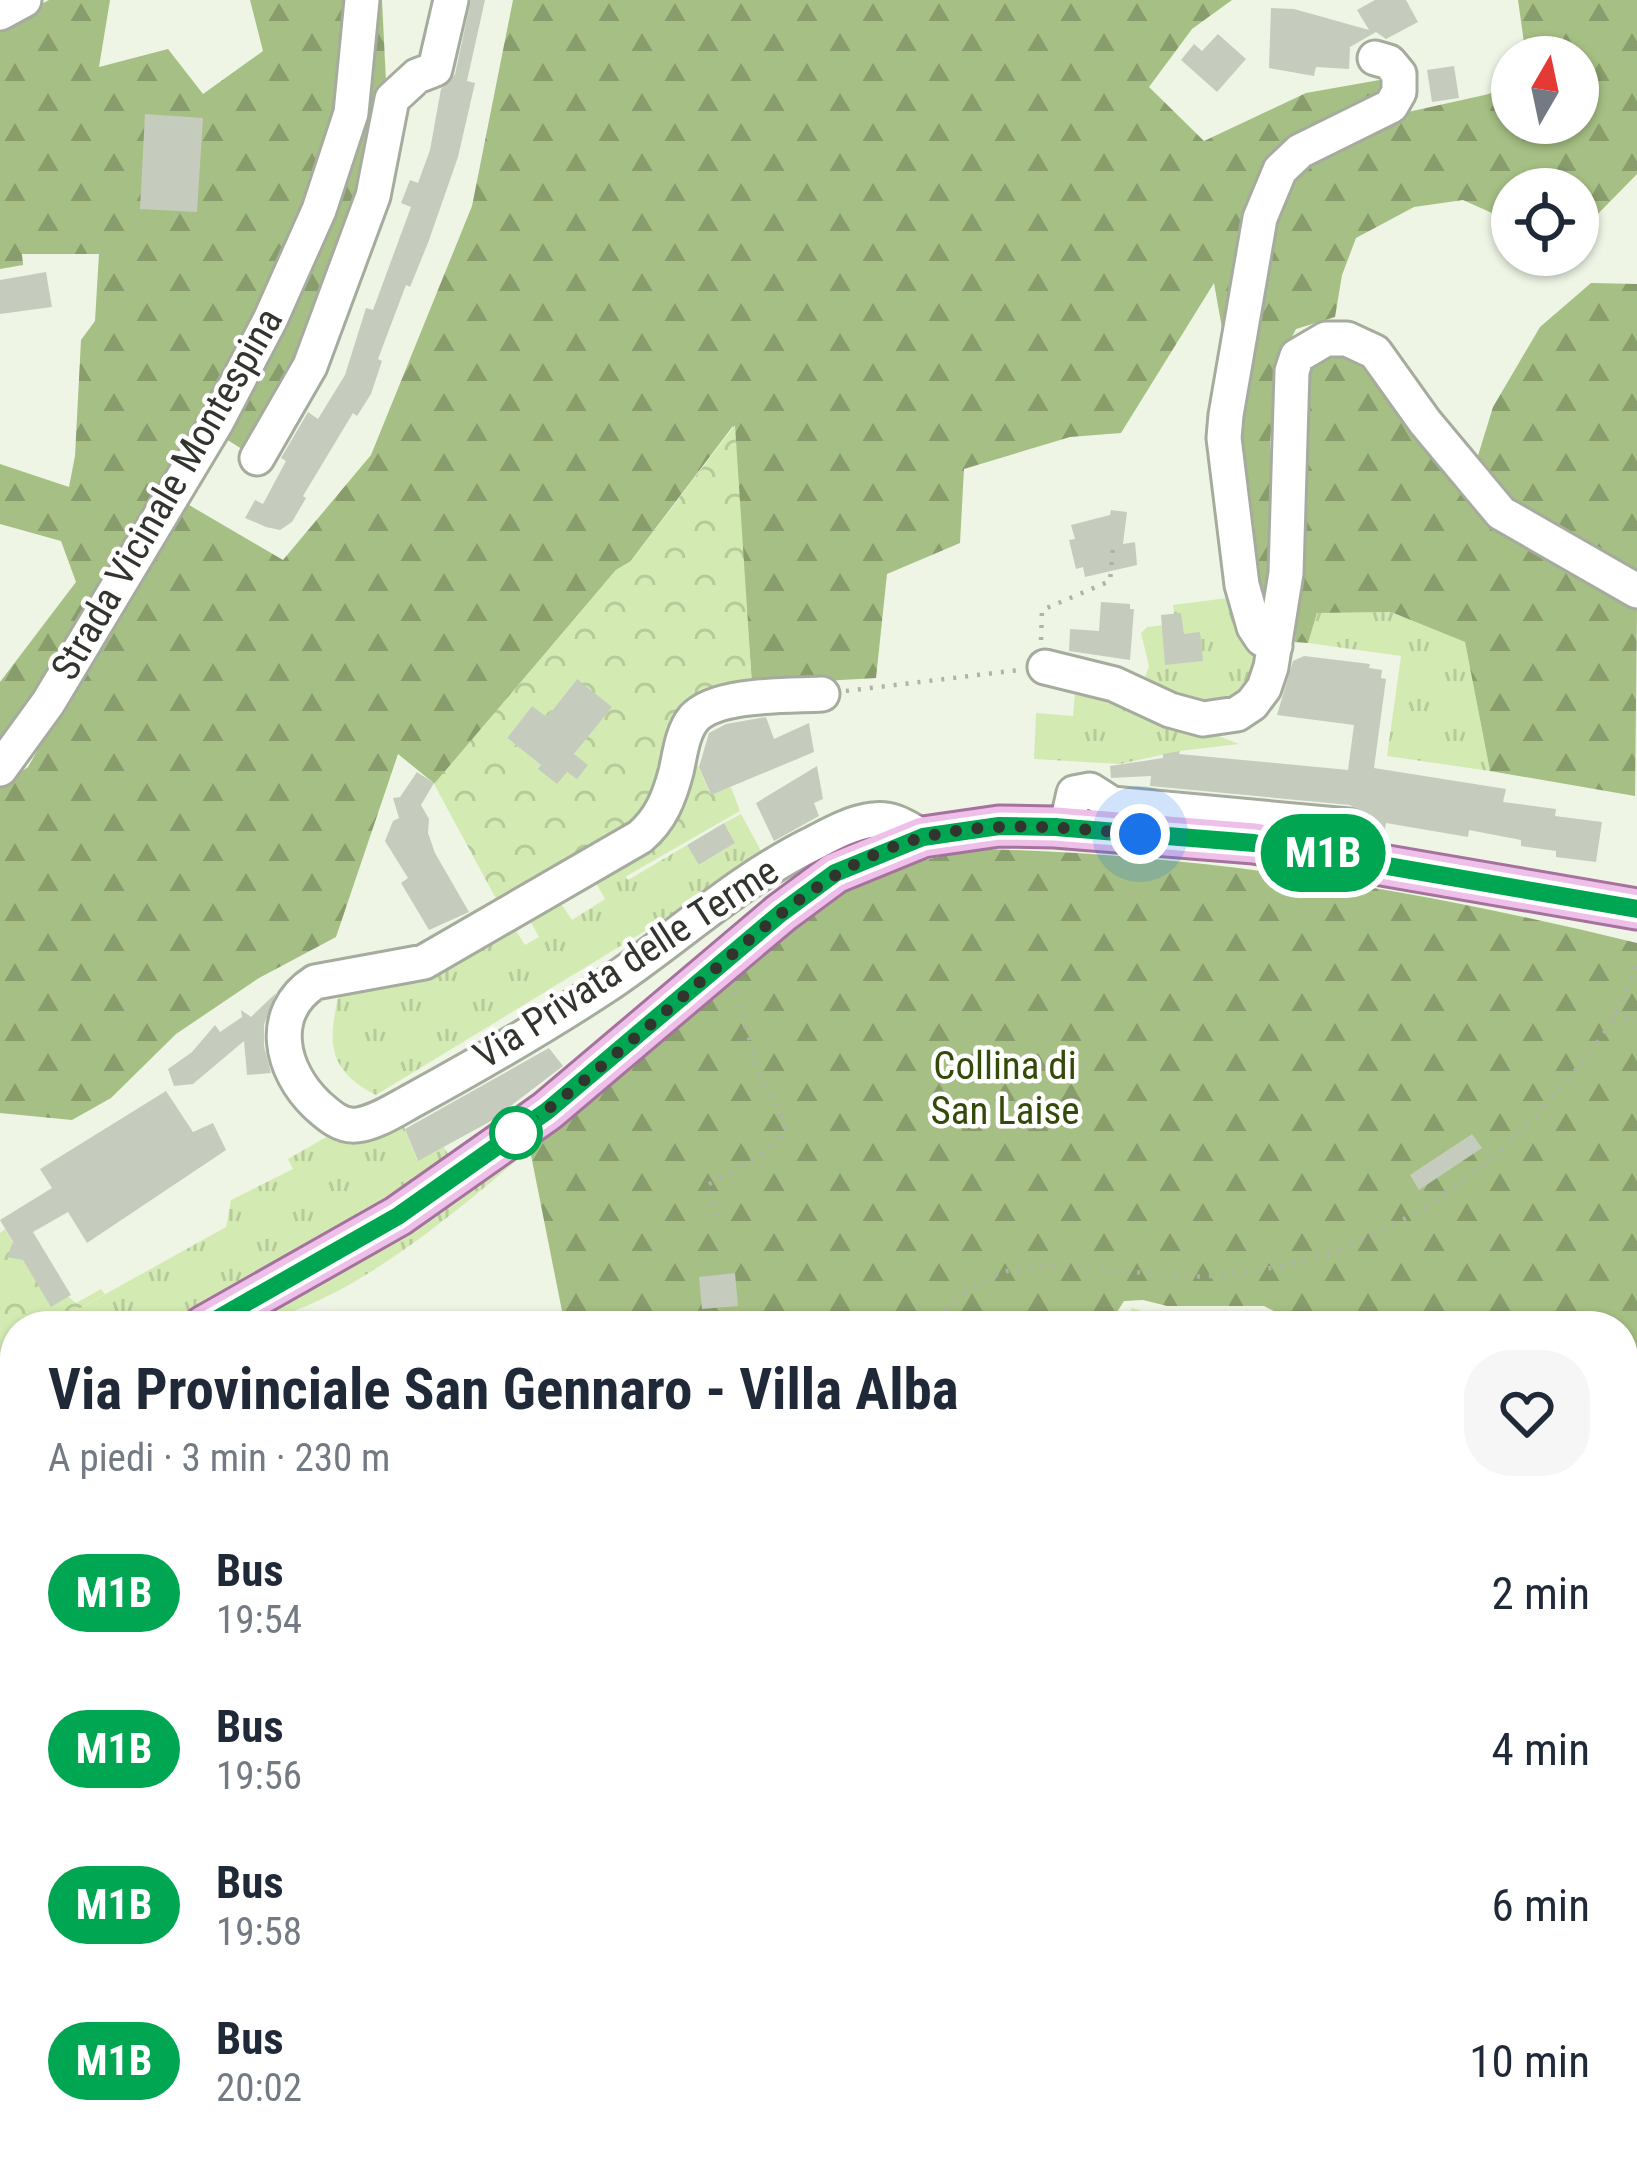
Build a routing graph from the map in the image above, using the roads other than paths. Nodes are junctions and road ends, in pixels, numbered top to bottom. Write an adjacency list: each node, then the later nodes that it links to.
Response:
1 (24, 0): 4 (street)
2 (362, 0): 11 (street, Strada Vicinale Montespina)
3 (451, 0): 6 (street)
4 (0, 13)
5 (1375, 58): 8 (street)
6 (257, 458)
7 (1637, 591): 8 (street)
8 (1275, 646): 9 (street)
9 (1045, 667)
10 (822, 694): 14 (street, Via Privata delle Terme)
11 (0, 769)
12 (1348, 826): 13 (street)
13 (1066, 828): 14 (main road); 15 (main road)
14 (923, 837): 16 (main road)
15 (1637, 909)
16 (231, 1311)

